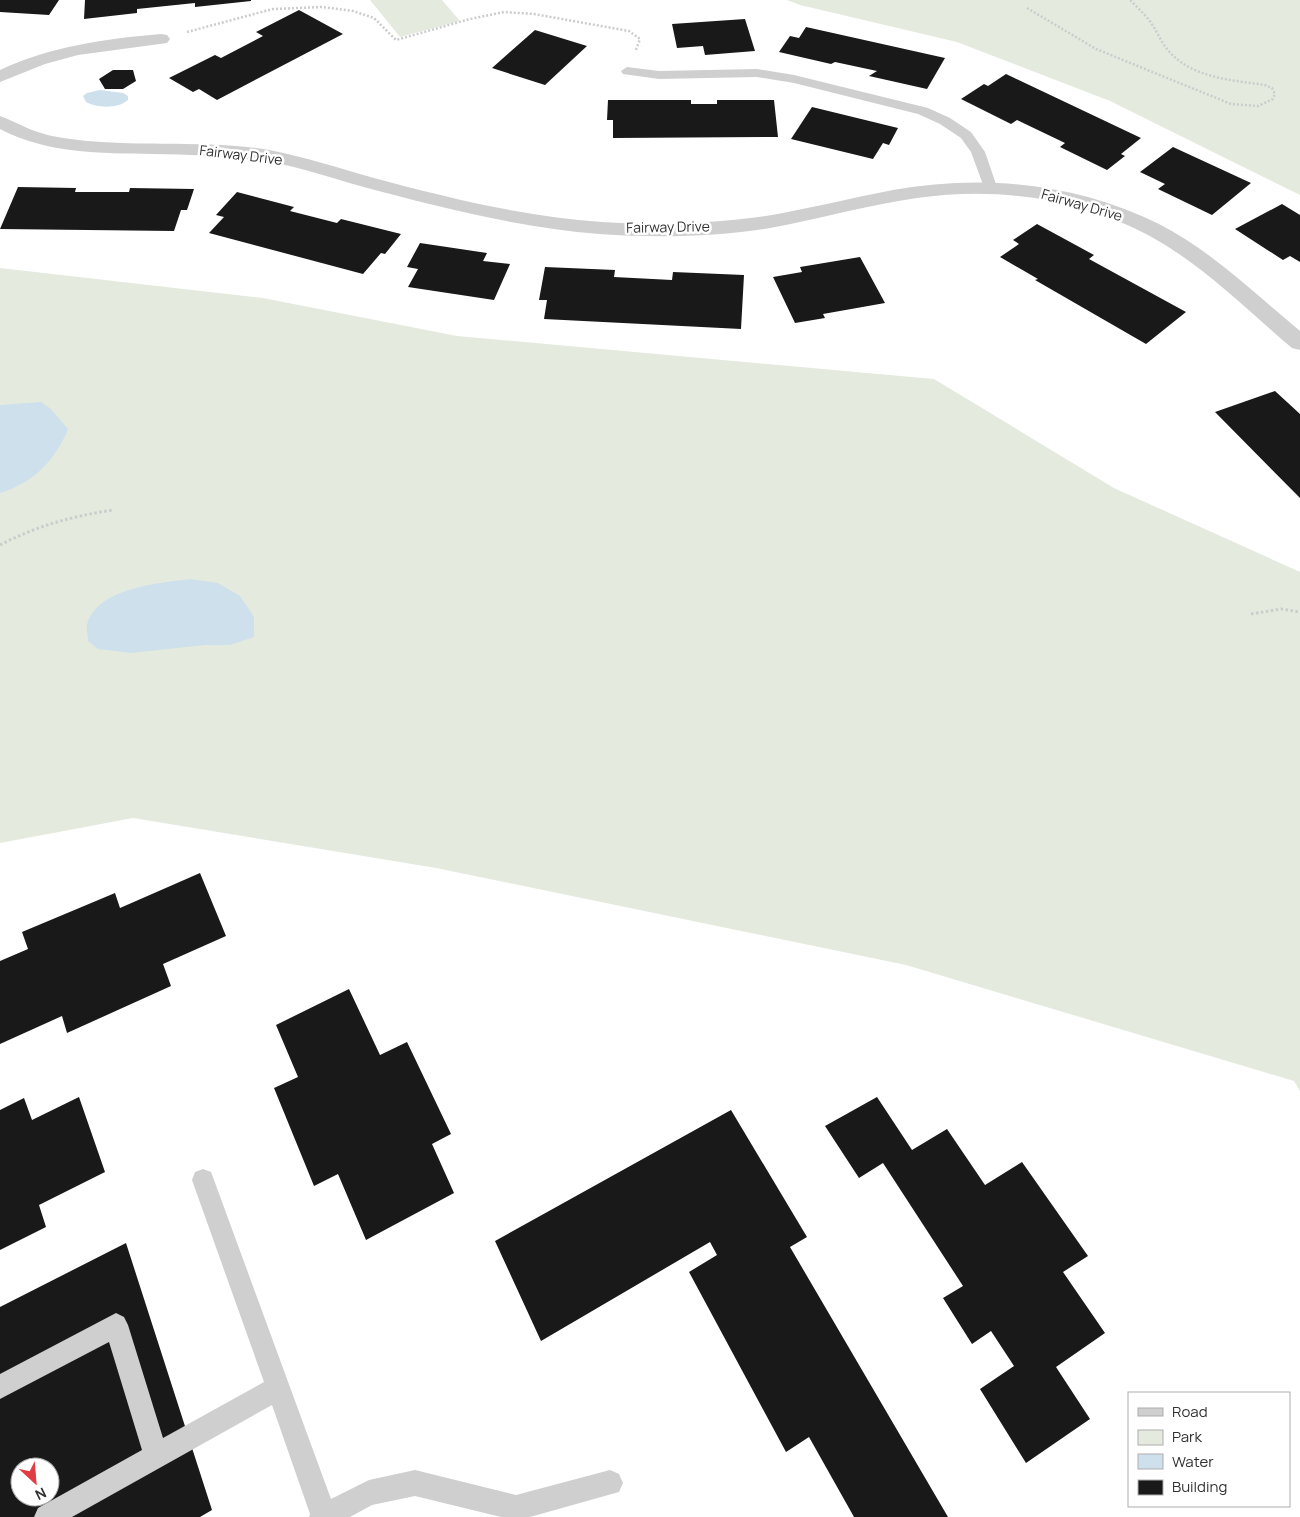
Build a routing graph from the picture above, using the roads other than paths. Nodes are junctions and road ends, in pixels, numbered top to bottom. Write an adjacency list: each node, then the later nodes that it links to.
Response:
1 (161, 39): 3 (street)
2 (627, 71): 5 (lane)
3 (0, 77)
4 (3, 127): 5 (street, Fairway Drive)
5 (990, 187): 6 (street, Fairway Drive)
6 (1300, 343)
7 (203, 1180): 9 (lane)
8 (0, 1387): 10 (lane)
9 (278, 1388): 10 (lane); 13 (lane)
10 (156, 1456): 12 (lane)
11 (610, 1483): 13 (lane)
12 (46, 1517)
13 (323, 1517)

